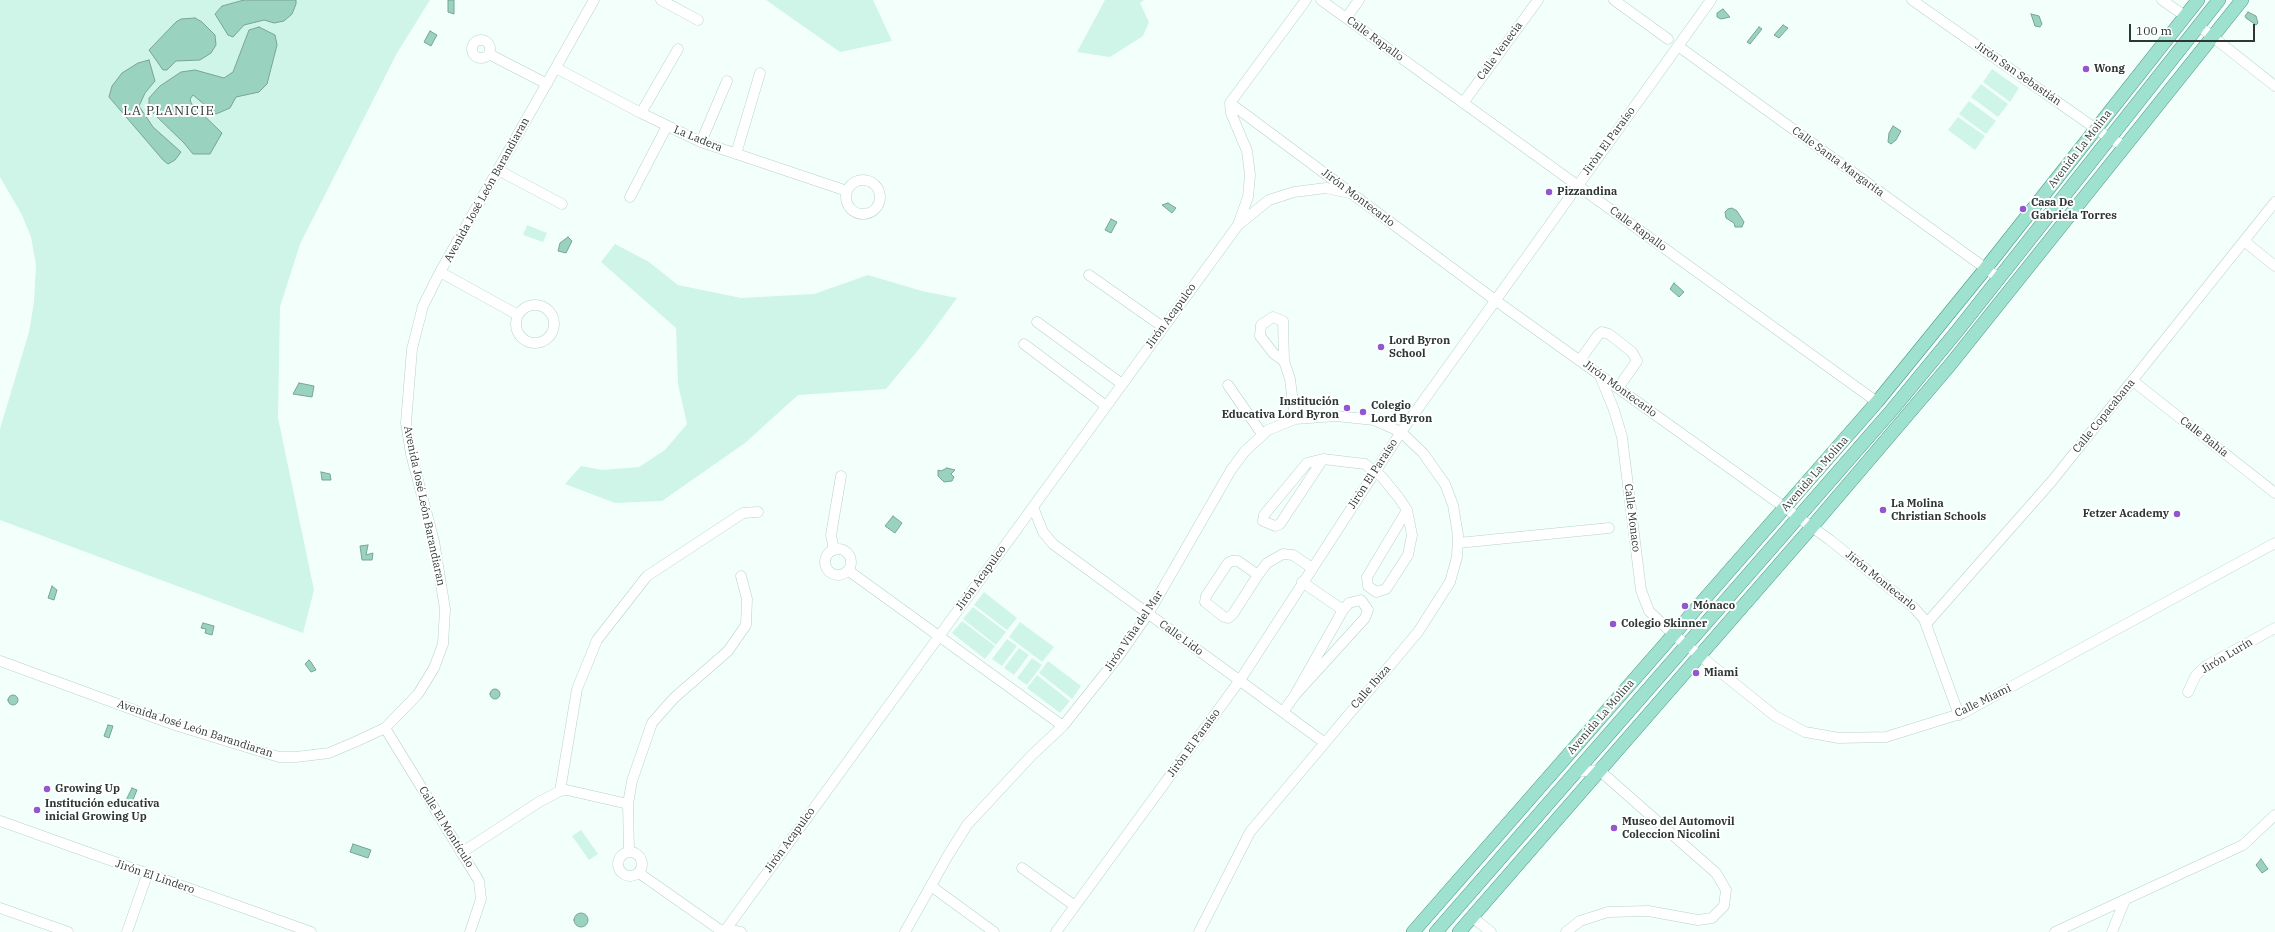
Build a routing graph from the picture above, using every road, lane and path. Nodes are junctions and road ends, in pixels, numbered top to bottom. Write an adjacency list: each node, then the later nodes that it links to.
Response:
1 (594, 0): 25 (street, Avenida José León Barandiaran)
2 (661, 0): 17 (street)
3 (1306, 0): 31 (street)
4 (1321, 0): 16 (street, Calle Rapallo)
5 (1359, 0): 16 (street)
6 (1538, 0): 32 (street, Calle Venecia)
7 (1614, 0): 20 (street)
8 (1711, 0): 21 (street, Jiròn El Paraíso)
9 (1912, 0): 35 (street, Jirón San Sebastián)
10 (2162, 0): 15 (street)
11 (2198, 0): 15 (main road, Avenida La Molina)
12 (2213, 0): 15 (main road)
13 (2219, 0): 18 (main road, Avenida La Molina)
14 (2242, 0): 19 (main road)
15 (2185, 16): 23 (main road, Avenida La Molina)
16 (1346, 18): 32 (street, Calle Rapallo)
17 (698, 20)
18 (2199, 26): 19 (street); 28 (main road, Avenida La Molina)
19 (2213, 37): 30 (street); 38 (main road)
20 (1668, 39)
21 (1678, 46): 41 (street, Jiròn El Paraíso); 50 (street, Calle Santa Margarita)
22 (678, 50): 33 (street)
23 (2157, 51): 28 (main road); 35 (main road, Avenida La Molina)
24 (489, 54): 29 (street)
25 (556, 68): 29 (street, Avenida José León Barandiaran); 33 (street, La Ladera)
26 (760, 73): 39 (street)
27 (727, 81): 37 (street)
28 (2153, 83): 36 (main road, Avenida La Molina)
29 (547, 84): 40 (street, Avenida José León Barandiaran)
30 (2275, 86)
31 (1230, 103): 43 (street, Jirón Montecarlo); 47 (street, Jirón Acapulco)
32 (1463, 103): 41 (street, Calle Rapallo)
33 (641, 114): 34 (street, La Ladera)
34 (667, 126): 37 (street, La Ladera); 44 (street)
35 (2097, 128): 36 (street, Jirón San Sebastián); 50 (main road, Avenida La Molina)
36 (2109, 138): 38 (street, Jirón San Sebastián); 53 (main road, Avenida La Molina)
37 (701, 142): 39 (street, La Ladera)
38 (2125, 146): 81 (main road)
39 (736, 154): 42 (street, La Ladera)
40 (498, 170): 46 (street); 51 (street, Avenida José León Barandiaran)
41 (1577, 185): 54 (street, Jiròn El Paraíso); 66 (street, Calle Rapallo)
42 (847, 191)
43 (1353, 194): 47 (street, Jirón Acapulco); 54 (street, Jirón Montecarlo)
44 (630, 197)
45 (2275, 202): 48 (street, Calle Copacabana)
46 (562, 204)
47 (1238, 225): 57 (street, Jirón Acapulco)
48 (2244, 241): 49 (street); 62 (street, Calle Copacabana)
49 (2275, 266)
50 (1986, 268): 53 (street, Calle Santa Margarita); 66 (main road, Avenida La Molina)
51 (440, 272): 55 (street); 107 (street, Avenida José León Barandiaran)
52 (1089, 275): 57 (street)
53 (1999, 278): 79 (main road, Avenida La Molina)
54 (1495, 300): 59 (street, Jirón Montecarlo); 69 (street, Jiròn El Paraíso)
55 (518, 315)
56 (1036, 322): 63 (street)
57 (1163, 327): 63 (street, Jirón Acapulco)
58 (1024, 344): 67 (street)
59 (1580, 360): 61 (street, Jirón Montecarlo); 65 (street)
60 (1284, 362): 68 (street)
61 (1600, 376): 65 (street, Jirón Montecarlo); 94 (street, Calle Monaco)
62 (2133, 381): 74 (street, Calle Bahía); 92 (street, Calle Copacabana)
63 (1122, 384): 67 (street, Jirón Acapulco)
64 (1228, 385): 70 (street)
65 (1618, 388): 76 (street, Jirón Montecarlo)
66 (1877, 402): 76 (main road, Avenida La Molina)
67 (1106, 406): 75 (street, Jirón Acapulco)
68 (1295, 419): 69 (street, Jirón Viña del Mar); 70 (street, Jirón Viña del Mar)
69 (1401, 432): 72 (street, Jiròn El Paraíso); 82 (street, Calle Ibiza)
70 (1262, 434): 91 (street, Jirón Viña del Mar)
71 (1324, 459): 71 (street); 72 (street)
72 (1375, 471): 77 (street); 85 (street, Jiròn El Paraíso)
73 (841, 476): 84 (street)
74 (2275, 493)
75 (1033, 507): 91 (street, Calle Lido); 95 (street, Jirón Acapulco)
76 (1784, 509): 79 (street, Jirón Montecarlo); 94 (main road, Avenida La Molina)
77 (1406, 510): 77 (street)
78 (758, 512): 111 (street)
79 (1798, 518): 81 (street, Jirón Montecarlo); 96 (main road, Avenida La Molina)
80 (1609, 528): 82 (street)
81 (1811, 528): 92 (street, Jirón Montecarlo); 97 (main road)
82 (1458, 543): 108 (street, Calle Ibiza)
83 (2275, 543): 105 (street, Calle Miami)
84 (834, 550): 86 (street); 86 (street)
85 (1312, 568): 87 (street); 89 (street, Jiròn El Paraíso)
86 (849, 571): 95 (street)
87 (1258, 575): 87 (street)
88 (741, 576): 112 (street)
89 (1302, 582): 90 (street); 101 (street, Jiròn El Paraíso)
90 (1343, 610): 103 (street); 103 (street)
91 (1148, 614): 101 (street, Calle Lido); 106 (street, Jirón Viña del Mar)
92 (1926, 624): 105 (street, Jirón Montecarlo)
93 (2275, 628): 102 (street, Jirón Lurín)
94 (1673, 634): 96 (street, Calle Monaco); 135 (main road, Avenida La Molina)
95 (938, 636): 106 (street); 125 (street, Jirón Acapulco)
96 (1687, 645): 97 (street, Calle Miami); 110 (main road, Avenida La Molina)
97 (1700, 656): 105 (street, Calle Miami); 109 (main road)
98 (0, 660): 99 (street, Avenida José León Barandiaran)
99 (20, 668): 100 (street); 107 (street, Avenida José León Barandiaran)
100 (0, 670)
101 (1240, 680): 104 (street, Calle Lido); 122 (street, Jiròn El Paraíso)
102 (2188, 692)
103 (1295, 696): 104 (street)
104 (1283, 712): 108 (street, Calle Lido)
105 (1959, 715)
106 (1063, 726): 120 (street, Jirón Viña del Mar)
107 (385, 728): 116 (street, Calle El Montículo)
108 (1325, 743): 134 (street, Calle Ibiza)
109 (1599, 770): 110 (street); 124 (main road); 139 (street)
110 (1576, 772): 136 (main road, Avenida La Molina)
111 (560, 791): 112 (street); 116 (street)
112 (628, 804): 115 (street)
113 (2275, 815): 121 (street)
114 (0, 821): 119 (street, Jirón El Lindero)
115 (629, 852): 118 (street); 118 (street)
116 (461, 853): 129 (street, Calle El Montículo)
117 (1022, 868): 122 (street)
118 (639, 873): 125 (street)
119 (147, 875): 127 (street); 128 (street, Jirón El Lindero)
120 (931, 886): 131 (street, Jirón Viña del Mar); 132 (street)
121 (2125, 900): 140 (street); 141 (street)
122 (1075, 906): 133 (street, Jiròn El Paraíso)
123 (0, 908): 126 (street)
124 (1472, 917): 137 (main road); 138 (street)
125 (724, 931): 130 (street)
126 (68, 932)
127 (127, 932)
128 (311, 932)
129 (470, 932)
130 (741, 932)
131 (905, 932)
132 (994, 932)
133 (1056, 932)
134 (1199, 932)
135 (1413, 932)
136 (1436, 932)
137 (1459, 932)
138 (1491, 932)
139 (1566, 932)
140 (2055, 932)
141 (2112, 932)

